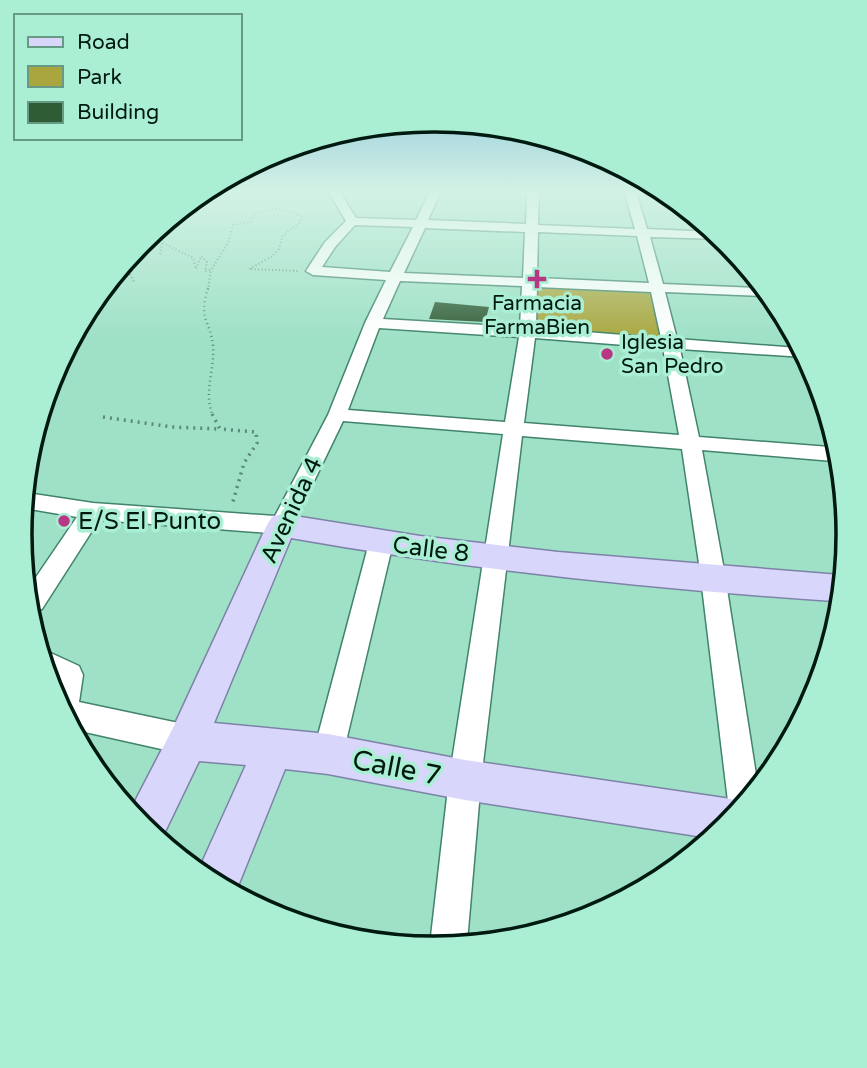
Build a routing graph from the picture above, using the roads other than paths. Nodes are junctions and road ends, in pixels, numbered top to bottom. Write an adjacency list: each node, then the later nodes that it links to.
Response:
1 (333, 241): 5 (street)
2 (413, 241): 5 (street, Avenida 4)
3 (531, 241): 6 (street)
4 (645, 241): 7 (street)
5 (398, 277): 6 (street); 9 (street, Avenida 4)
6 (531, 281): 7 (street); 10 (street)
7 (657, 288): 8 (street); 11 (street)
8 (754, 292)
9 (373, 323): 10 (street); 13 (street, Avenida 4)
10 (528, 332): 11 (street); 14 (street)
11 (672, 345): 12 (street); 15 (street)
12 (792, 352)
13 (337, 415): 14 (street); 19 (street, Avenida 4)
14 (513, 429): 15 (street); 21 (street)
15 (692, 444): 16 (street); 22 (street)
16 (827, 454)
17 (33, 502): 18 (street, Calle 8)
18 (93, 511): 19 (street, Calle 8); 24 (street)
19 (282, 525): 20 (main road, Calle 8); 28 (main road, Avenida 4)
20 (381, 543): 21 (main road, Calle 8); 30 (street)
21 (494, 557): 22 (main road, Calle 8); 31 (street)
22 (714, 581): 23 (main road, Calle 8); 32 (street)
23 (832, 588)
24 (36, 596)
25 (54, 667): 26 (street)
26 (66, 697)
27 (74, 713): 28 (street, Calle 7)
28 (187, 740): 29 (main road, Calle 7); 33 (main road, Avenida 4)
29 (274, 749): 30 (main road, Calle 7); 35 (main road)
30 (328, 754): 31 (main road, Calle 7)
31 (465, 780): 34 (main road, Calle 7); 36 (street)
32 (743, 791)
33 (149, 818)
34 (718, 818)
35 (220, 874)
36 (449, 935)

